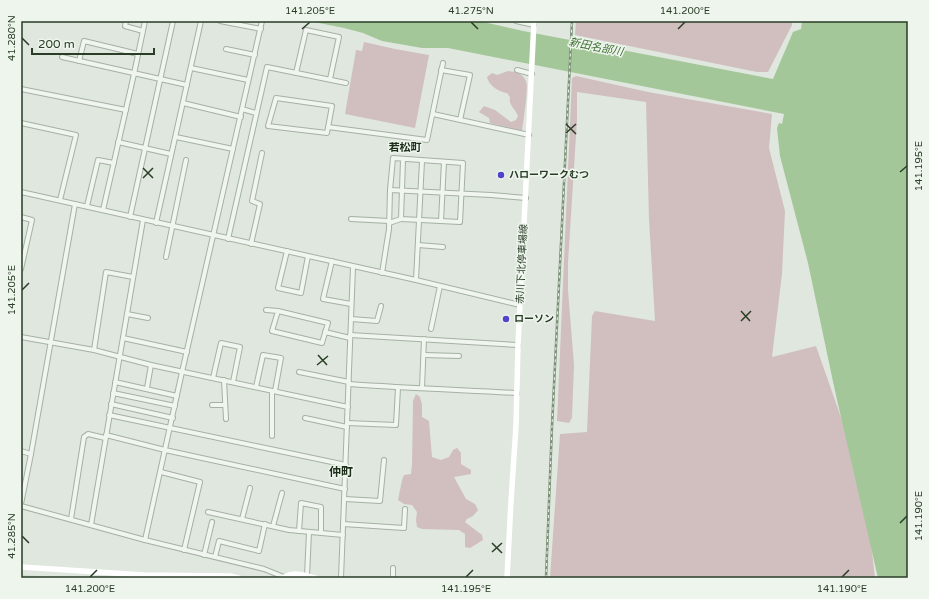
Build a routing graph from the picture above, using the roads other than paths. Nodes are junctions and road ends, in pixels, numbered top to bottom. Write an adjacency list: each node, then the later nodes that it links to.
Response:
1 (126, 21): 10 (street)
2 (145, 21): 10 (street)
3 (173, 21): 24 (street)
4 (201, 21): 17 (street)
5 (220, 21): 9 (street)
6 (262, 21): 9 (street)
7 (516, 21): 8 (street)
8 (534, 24): 22 (main road, 赤川下北停車場線)
9 (261, 29): 13 (street)
10 (143, 31): 12 (street)
11 (226, 49): 13 (street)
12 (138, 54): 15 (street); 21 (street)
13 (255, 55): 25 (street)
14 (62, 57): 15 (street)
15 (79, 62): 21 (street)
16 (443, 63): 18 (street)
17 (191, 68): 25 (street); 27 (street)
18 (442, 70): 33 (street); 35 (street)
19 (517, 70): 22 (street)
20 (296, 72): 23 (street); 23 (street); 32 (street)
21 (134, 74): 24 (street); 31 (street)
22 (532, 74): 38 (main road, 赤川下北停車場線)
23 (330, 79): 26 (street)
24 (160, 80): 27 (street); 41 (street)
25 (248, 80): 30 (street)
26 (346, 84)
27 (187, 85): 29 (street)
28 (21, 89): 31 (street)
29 (183, 103): 34 (street); 39 (street)
30 (242, 109): 32 (street); 34 (street)
31 (126, 110): 40 (street)
32 (256, 113): 72 (street)
33 (433, 114): 35 (street); 37 (street)
34 (241, 117): 42 (street)
35 (460, 120): 38 (street)
36 (21, 123): 57 (street)
37 (328, 127): 37 (street)
38 (529, 136): 56 (main road, 赤川下北停車場線)
39 (176, 137): 42 (street); 44 (street)
40 (118, 142): 41 (street); 49 (street)
41 (144, 148): 44 (street); 62 (street)
42 (233, 149): 71 (street)
43 (262, 153): 73 (street)
44 (171, 154): 69 (street)
45 (186, 160): 70 (street)
46 (403, 160): 47 (street); 50 (street); 51 (street)
47 (422, 161): 48 (street); 53 (street)
48 (444, 162): 54 (street); 55 (street)
49 (114, 163): 59 (street); 60 (street)
50 (390, 190): 51 (street); 68 (street)
51 (402, 191): 53 (street); 64 (street)
52 (21, 192): 57 (street)
53 (421, 192): 54 (street); 66 (street)
54 (442, 193): 55 (street); 67 (street)
55 (462, 194): 56 (street); 67 (street)
56 (526, 198): 89 (main road, 赤川下北停車場線)
57 (60, 200): 58 (street)
58 (75, 204): 59 (street); 102 (street)
59 (88, 206): 60 (street)
60 (103, 210): 62 (street)
61 (21, 217): 75 (street)
62 (130, 217): 65 (street)
63 (350, 219): 68 (street)
64 (401, 219): 66 (street); 68 (street)
65 (143, 220): 69 (street); 85 (street)
66 (420, 220): 67 (street); 74 (street)
67 (441, 221)
68 (389, 222): 84 (street)
69 (156, 223): 70 (street)
70 (172, 226): 71 (street); 79 (street)
71 (214, 235): 72 (street); 105 (street)
72 (228, 238): 73 (street)
73 (251, 244): 77 (street)
74 (418, 245): 76 (street); 86 (street)
75 (23, 247): 80 (street)
76 (443, 247)
77 (287, 251): 78 (street); 78 (street)
78 (308, 256): 81 (street)
79 (166, 257)
80 (22, 259): 83 (street)
81 (332, 261): 82 (street); 88 (street)
82 (353, 267): 84 (street); 88 (street)
83 (21, 269)
84 (382, 273): 86 (street)
85 (133, 277): 93 (street); 104 (street)
86 (416, 280): 87 (street)
87 (440, 286): 89 (street); 96 (street)
88 (351, 304): 95 (street)
89 (520, 305): 103 (main road, 赤川下北停車場線)
90 (381, 306): 95 (street)
91 (266, 310): 92 (street)
92 (278, 311): 97 (street); 97 (street)
93 (127, 314): 94 (street); 100 (street)
94 (148, 318)
95 (351, 319): 98 (street)
96 (430, 329)
97 (325, 332): 98 (street)
98 (350, 336): 101 (street); 116 (street)
99 (21, 337): 102 (street)
100 (123, 338): 105 (street); 107 (street)
101 (424, 339): 103 (street); 106 (street)
102 (50, 343): 104 (street); 140 (street)
103 (518, 345): 123 (main road, 赤川下北停車場線)
104 (94, 350): 107 (street)
105 (187, 352): 110 (street)
106 (424, 355): 108 (street); 120 (street)
107 (119, 356): 109 (street); 114 (street)
108 (459, 356)
109 (151, 365): 110 (street); 118 (street)
110 (182, 372): 112 (street); 124 (street)
111 (299, 372): 116 (street)
112 (213, 378): 113 (street); 115 (street)
113 (224, 380): 115 (street); 127 (street)
114 (115, 382): 118 (street); 122 (street)
115 (233, 382): 117 (street)
116 (349, 383): 119 (street); 129 (street)
117 (256, 387): 121 (street); 121 (street)
118 (147, 388): 124 (street)
119 (398, 388): 120 (street); 134 (street)
120 (422, 388): 123 (street)
121 (273, 391): 129 (street); 136 (street)
122 (113, 393): 125 (street); 128 (street)
123 (517, 393): 177 (main road, 赤川下北停車場線)
124 (177, 396): 128 (street)
125 (110, 404): 130 (street); 131 (street)
126 (212, 405): 127 (street)
127 (225, 405): 133 (street)
128 (175, 406): 131 (street)
129 (348, 406): 134 (street)
130 (109, 414): 135 (street); 137 (street)
131 (173, 418): 135 (street)
132 (305, 418): 134 (street)
133 (226, 419)
134 (347, 425): 142 (street)
135 (171, 427): 138 (street); 142 (street)
136 (272, 436)
137 (106, 437): 138 (street); 152 (street); 157 (street)
138 (165, 450): 143 (street); 146 (street)
139 (21, 451): 140 (street)
140 (31, 454): 144 (street)
141 (384, 460): 148 (street)
142 (346, 465): 146 (street)
143 (160, 472): 163 (street); 164 (street)
144 (23, 483): 149 (street)
145 (250, 488): 153 (street)
146 (345, 488): 148 (street)
147 (282, 493): 158 (street)
148 (345, 499): 156 (street)
149 (21, 505): 152 (street)
150 (405, 509): 156 (street)
151 (208, 512): 153 (street)
152 (71, 519): 157 (street)
153 (242, 519): 155 (street)
154 (212, 522): 165 (street)
155 (265, 524): 158 (street); 166 (street)
156 (343, 524): 162 (street)
157 (91, 525): 163 (street)
158 (273, 526): 159 (street)
159 (299, 531): 160 (street); 161 (street)
160 (308, 532): 161 (street); 170 (street)
161 (321, 533): 162 (street)
162 (343, 535): 175 (street)
163 (145, 540): 164 (street)
164 (184, 550): 165 (street)
165 (204, 555): 166 (street)
166 (215, 557): 173 (street)
167 (21, 567): 169 (main road)
168 (394, 568): 176 (street)
169 (144, 576): 171 (main road)
170 (307, 576): 173 (main road); 174 (main road)
171 (205, 577): 172 (main road)
172 (238, 578)
173 (283, 578)
174 (315, 578)
175 (341, 578)
176 (393, 578)
177 (507, 578)

